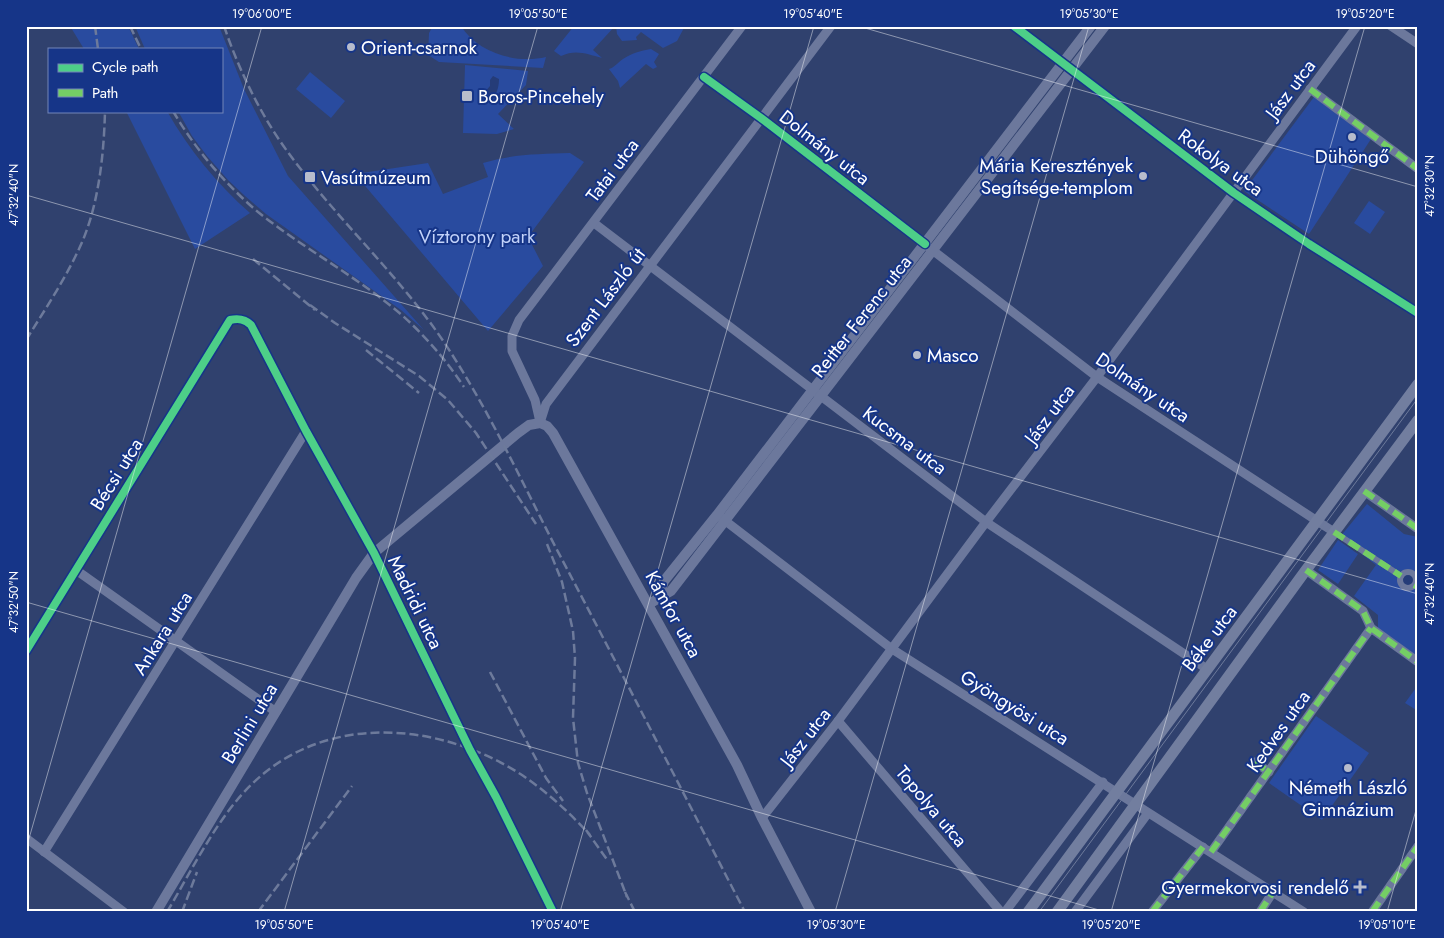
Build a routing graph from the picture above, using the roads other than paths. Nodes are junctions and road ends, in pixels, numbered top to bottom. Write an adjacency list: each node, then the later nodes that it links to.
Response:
1 (742, 26): 10 (street, Tatai utca)
2 (831, 26): 12 (street, Szent László út)
3 (1014, 26): 9 (street, Rokolya utca)
4 (1092, 26): 9 (street, Reitter Ferenc utca)
5 (1105, 26): 9 (street, Reitter Ferenc utca)
6 (1357, 26): 11 (street, Jász utca)
7 (1391, 26): 8 (street)
8 (1418, 44)
9 (1067, 68): 14 (street, Rokolya utca); 16 (street, Reitter Ferenc utca); 17 (street, Reitter Ferenc utca)
10 (704, 77): 12 (street, Dolmány utca); 15 (street, Tatai utca)
11 (1310, 89): 13 (street); 14 (street, Jász utca)
12 (761, 118): 16 (street, Dolmány utca); 18 (street, Szent László út)
13 (1418, 169)
14 (1234, 193): 19 (street, Rokolya utca); 22 (street, Jász utca)
15 (594, 223): 18 (street, Kucsma utca); 21 (street, Tatai utca)
16 (925, 244): 17 (street, Dolmány utca); 24 (street, Reitter Ferenc utca)
17 (934, 251): 22 (street, Dolmány utca); 25 (street, Reitter Ferenc utca)
18 (650, 265): 24 (street, Kucsma utca); 27 (street, Szent László út)
19 (1418, 313)
20 (236, 318): 28 (street, Madridi utca); 36 (street, Bécsi utca)
21 (512, 336): 27 (street, Kámfor utca)
22 (1097, 377): 31 (street, Dolmány utca); 32 (street, Jász utca)
23 (1418, 384): 31 (main road, Béke utca)
24 (812, 390): 25 (street, Kucsma utca); 30 (street, Reitter Ferenc utca)
25 (821, 396): 30 (street, Reitter Ferenc utca); 32 (street, Kucsma utca)
26 (1418, 420): 29 (main road, Béke utca)
27 (540, 423): 35 (street); 40 (street, Kámfor utca)
28 (306, 431): 35 (street, Madridi utca); 42 (street, Ankara utca)
29 (1364, 491): 33 (street); 34 (main road, Béke utca)
30 (721, 518): 40 (street, Reitter Ferenc utca); 43 (street, Gyöngyösi utca)
31 (1317, 521): 34 (street, Dolmány utca); 46 (main road, Béke utca)
32 (986, 522): 43 (street, Jász utca); 46 (street, Kucsma utca)
33 (1418, 529)
34 (1334, 532): 37 (main road, Béke utca); 38 (street)
35 (374, 552): 47 (street, Berlini utca); 63 (street, Madridi utca)
36 (76, 570): 42 (street); 44 (street, Bécsi utca)
37 (1306, 570): 41 (street); 53 (main road, Béke utca)
38 (1401, 576): 39 (street); 39 (street)
39 (1416, 586)
40 (653, 601): 55 (street, Kámfor utca)
41 (1371, 628): 45 (street); 50 (street, Kedves utca)
42 (176, 641): 47 (street); 59 (street, Ankara utca)
43 (892, 648): 48 (street, Jász utca); 51 (street, Gyöngyösi utca)
44 (26, 650)
45 (1418, 662)
46 (1207, 670): 52 (main road, Béke utca)
47 (276, 712): 62 (street, Berlini utca)
48 (838, 721): 55 (street, Jász utca); 65 (street, Topolya utca)
49 (1255, 762): 50 (street)
50 (1269, 772): 58 (street, Kedves utca)
51 (1103, 782): 52 (street, Gyöngyösi utca); 66 (street)
52 (1117, 792): 53 (street, Gyöngyösi utca); 67 (main road, Béke utca)
53 (1135, 804): 54 (street, Gyöngyösi utca); 68 (main road, Béke utca)
54 (1148, 813): 58 (street, Gyöngyösi utca); 69 (street)
55 (762, 818): 64 (street, Kámfor utca)
56 (26, 838): 59 (street)
57 (1418, 846): 73 (street)
58 (1207, 850): 60 (street, Gyöngyösi utca); 70 (street, Kedves utca)
59 (44, 852): 61 (street)
60 (1274, 892): 71 (street); 72 (street, Gyöngyösi utca)
61 (124, 912)
62 (156, 912)
63 (553, 912)
64 (811, 912)
65 (1001, 912)
66 (1005, 912)
67 (1028, 912)
68 (1057, 912)
69 (1075, 912)
70 (1152, 912)
71 (1260, 912)
72 (1304, 912)
73 (1372, 912)

